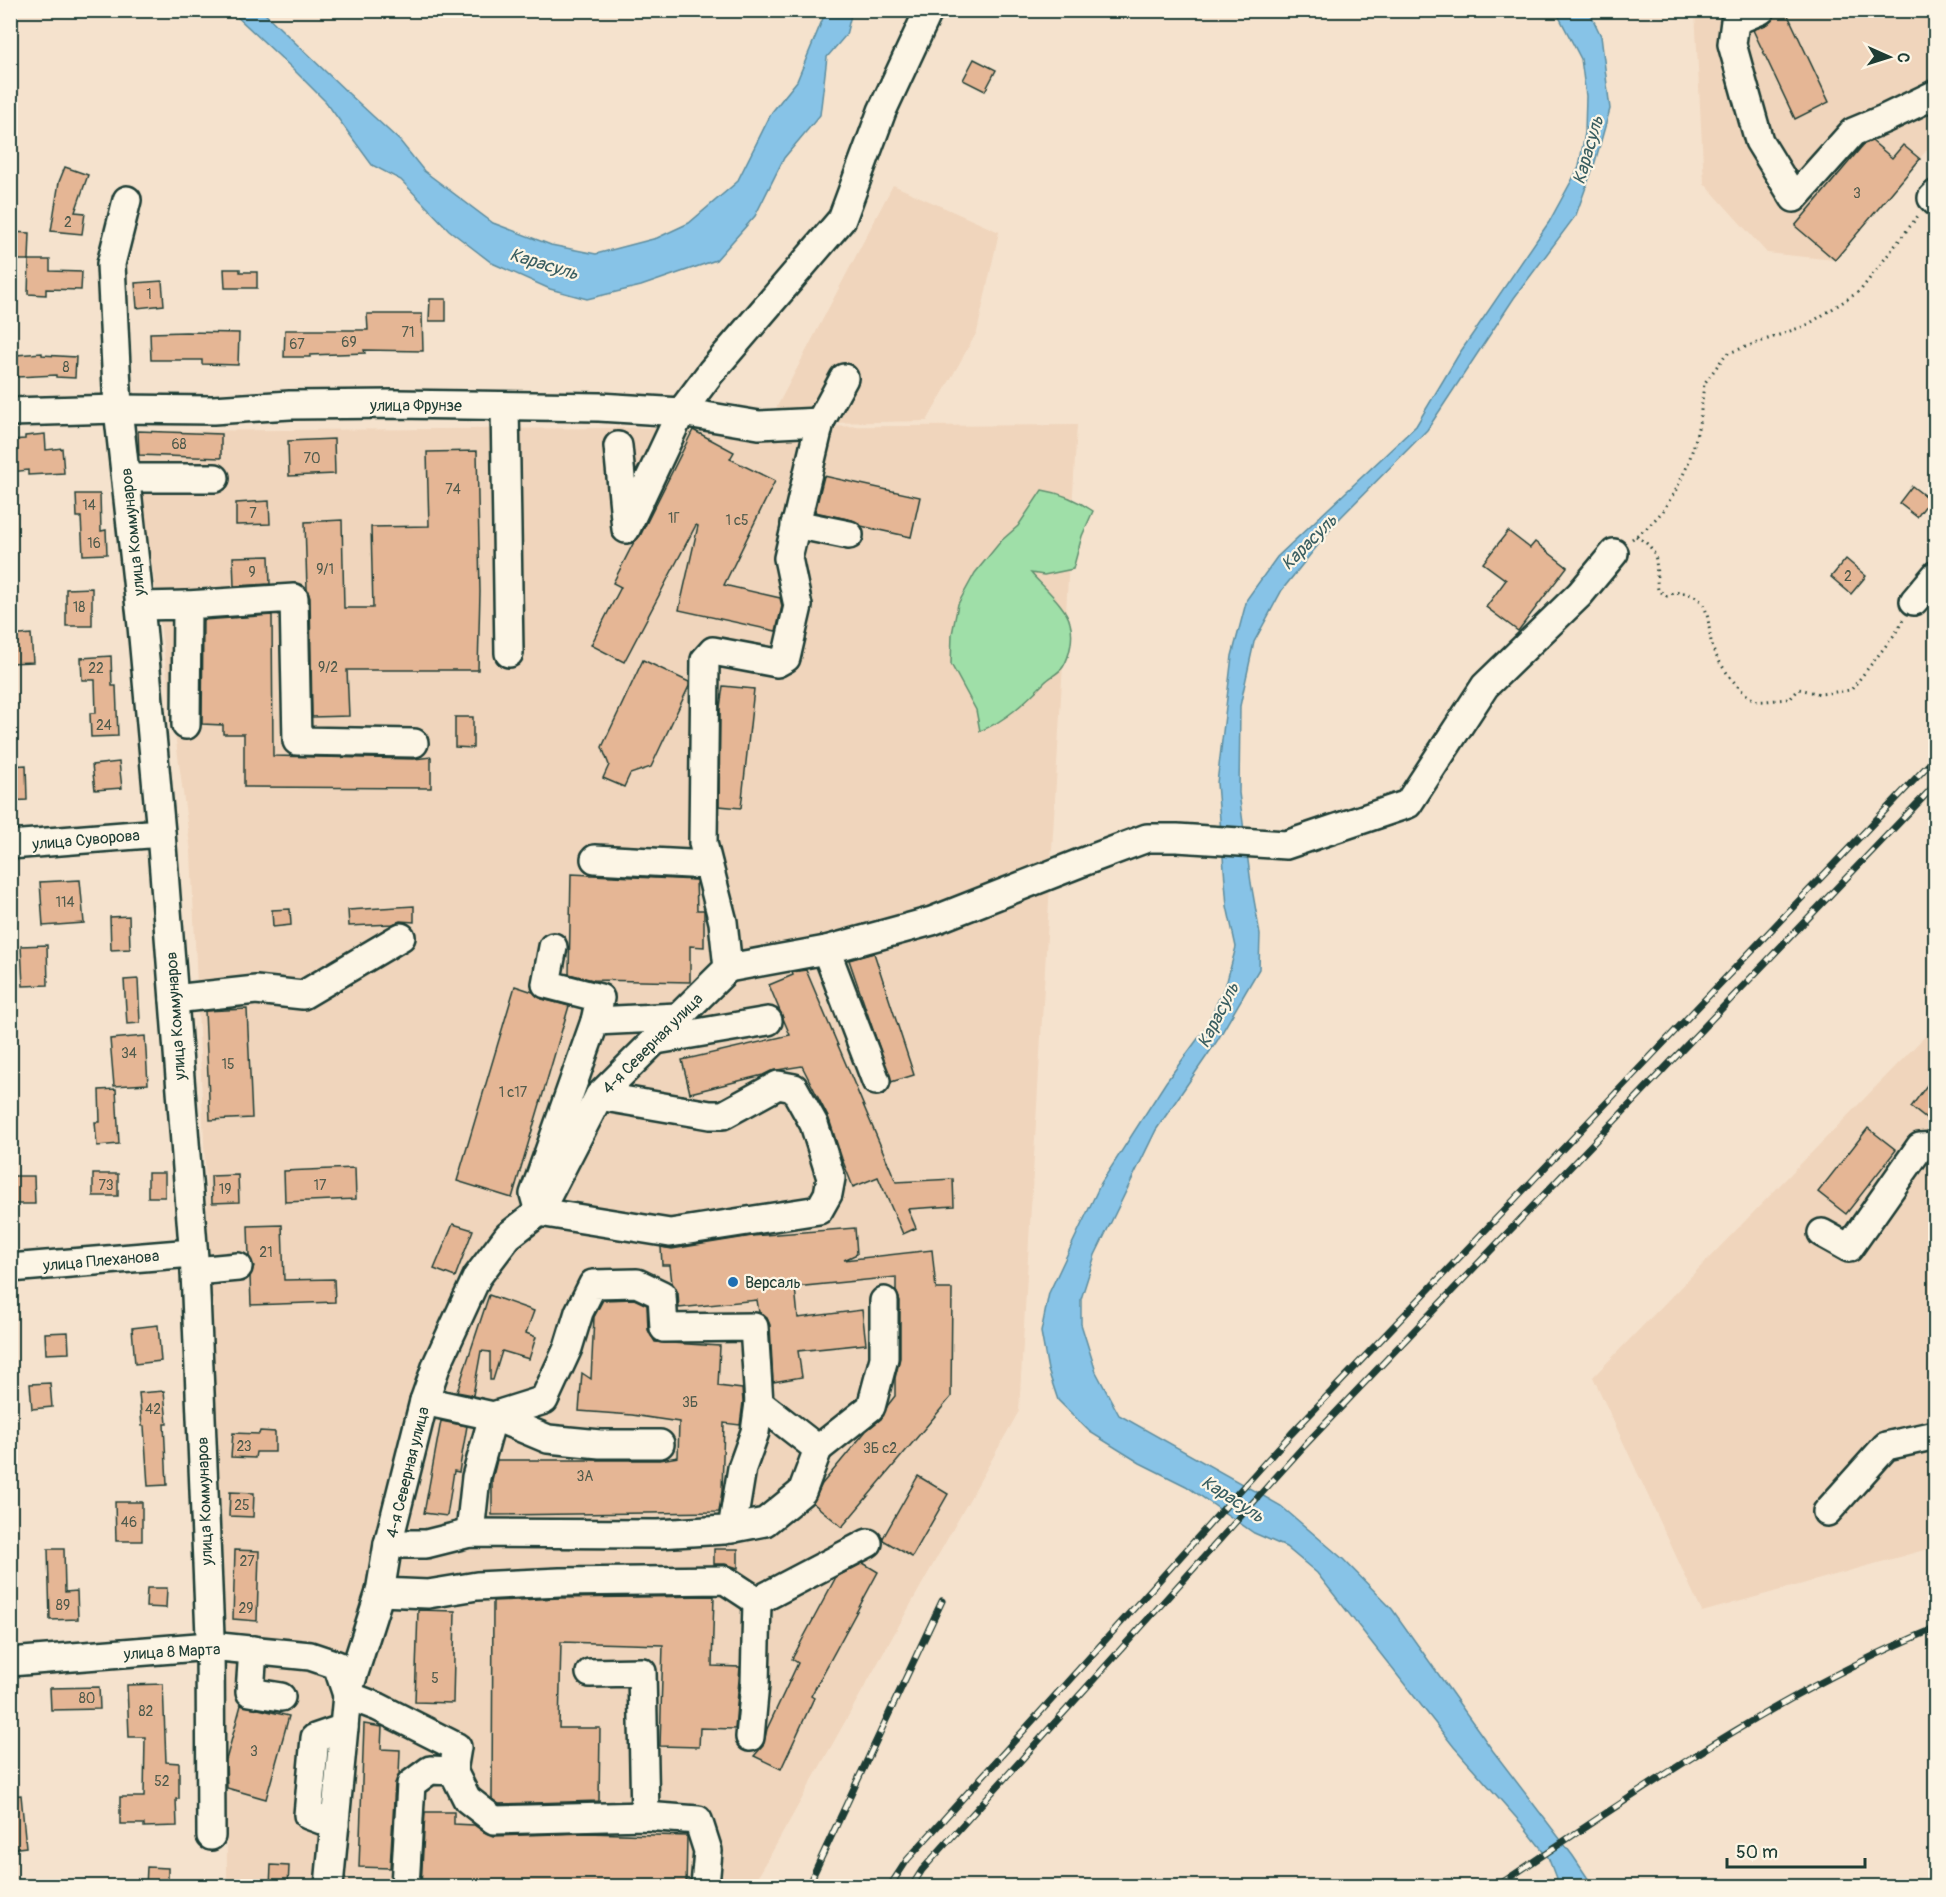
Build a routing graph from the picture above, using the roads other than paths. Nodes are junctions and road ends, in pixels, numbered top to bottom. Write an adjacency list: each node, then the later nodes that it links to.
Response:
1 (928, 10): 9 (street)
2 (1761, 10): 3 (street)
3 (1935, 94)
4 (126, 200): 7 (street, улица Коммунаров)
5 (844, 378): 10 (street)
6 (505, 406): 7 (street, улица Фрунзе); 9 (street, улица Фрунзе); 21 (street)
7 (118, 409): 8 (street, улица Фрунзе); 12 (street, улица Коммунаров)
8 (10, 412)
9 (681, 412): 10 (street, улица Фрунзе); 11 (street)
10 (820, 422): 14 (street)
11 (618, 446)
12 (126, 478): 13 (street); 20 (street, улица Коммунаров)
13 (215, 478)
14 (795, 524): 15 (street); 27 (street)
15 (849, 535)
16 (1614, 553): 30 (street)
17 (1935, 575): 18 (street)
18 (1914, 601)
19 (187, 605): 20 (street); 22 (street); 23 (street)
20 (140, 606): 24 (street, улица Коммунаров)
21 (509, 653)
22 (186, 725)
23 (414, 743)
24 (161, 833): 25 (street, улица Суворова); 32 (street, улица Коммунаров)
25 (10, 845)
26 (595, 859): 27 (street)
27 (708, 865): 31 (street)
28 (401, 938): 32 (street)
29 (553, 947): 34 (street)
30 (826, 950): 31 (street); 37 (street)
31 (728, 968): 33 (street, 4-я Северная улица)
32 (174, 999): 42 (street, улица Коммунаров)
33 (678, 1017): 34 (street); 36 (street, 4-я Северная улица)
34 (595, 1021): 40 (street)
35 (768, 1021): 36 (street)
36 (656, 1040): 38 (street, 4-я Северная улица)
37 (876, 1081)
38 (599, 1096): 40 (street, 4-я Северная улица); 40 (street)
39 (1935, 1146): 41 (street)
40 (539, 1212): 46 (street, 4-я Северная улица)
41 (1822, 1233)
42 (194, 1262): 43 (street, улица Плеханова); 44 (street, улица Плеханова); 59 (street, улица Коммунаров)
43 (238, 1267)
44 (10, 1268)
45 (884, 1301): 51 (street)
46 (424, 1401): 48 (street); 56 (street, 4-я Северная улица)
47 (759, 1403): 48 (street); 51 (street); 53 (street)
48 (494, 1416): 50 (street); 54 (street)
49 (1935, 1435): 52 (street)
50 (660, 1444)
51 (818, 1449): 53 (street)
52 (1827, 1512)
53 (732, 1528): 54 (street)
54 (470, 1533): 56 (street)
55 (868, 1543): 58 (street)
56 (388, 1544): 57 (street, 4-я Северная улица)
57 (380, 1592): 58 (street); 61 (street, 4-я Северная улица)
58 (758, 1601): 67 (street)
59 (210, 1646): 60 (street, улица 8 Марта); 62 (street, улица 8 Марта); 70 (street, улица Коммунаров)
60 (253, 1650): 63 (street, улица 8 Марта); 66 (street)
61 (362, 1650): 63 (street); 65 (street, 4-я Северная улица)
62 (10, 1662)
63 (337, 1665): 65 (street)
64 (590, 1672): 69 (street)
65 (347, 1695): 68 (street); 71 (street, 4-я Северная улица)
66 (281, 1697)
67 (750, 1737)
68 (453, 1771): 69 (street); 72 (street)
69 (645, 1816): 73 (street)
70 (211, 1836)
71 (329, 1887)
72 (405, 1887)
73 (705, 1887)

